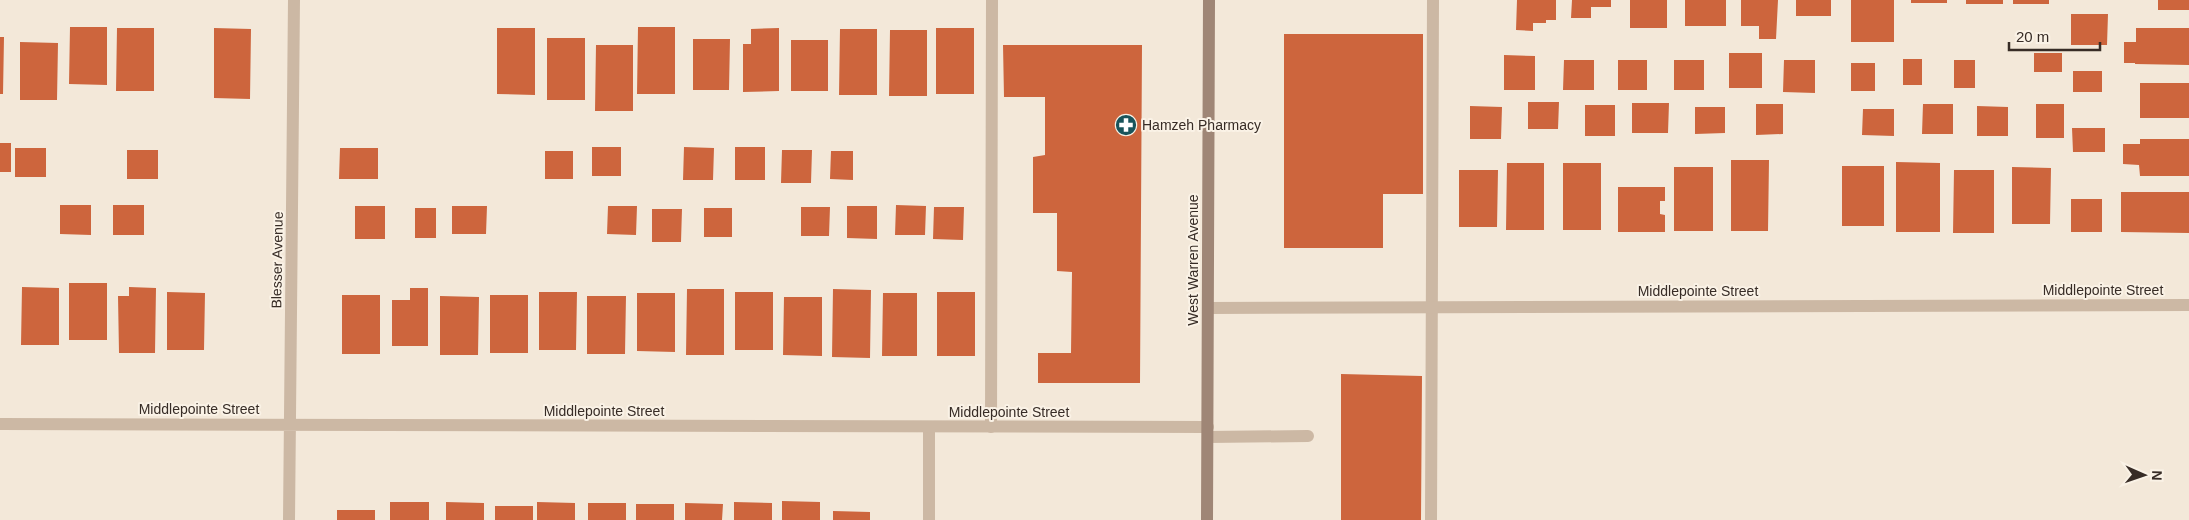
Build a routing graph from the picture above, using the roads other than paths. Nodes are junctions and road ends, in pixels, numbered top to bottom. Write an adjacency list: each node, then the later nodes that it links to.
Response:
1 (294, 0): 9 (street, Blesser Avenue)
2 (992, 0): 11 (street)
3 (1209, 0): 7 (main road, West Warren Avenue)
4 (1433, 0): 6 (street)
5 (2189, 305): 6 (street, Middlepointe Street)
6 (1432, 307): 7 (street, Middlepointe Street); 17 (street)
7 (1208, 308): 12 (main road, West Warren Avenue)
8 (0, 424): 9 (street, Middlepointe Street)
9 (290, 425): 10 (street, Middlepointe Street); 14 (street, Blesser Avenue)
10 (929, 427): 11 (street, Middlepointe Street); 15 (street)
11 (991, 427): 12 (street, Middlepointe Street)
12 (1208, 432): 13 (street, Middlepointe Street); 16 (main road, West Warren Avenue)
13 (1308, 436)
14 (289, 520)
15 (929, 520)
16 (1208, 520)
17 (1431, 520)

